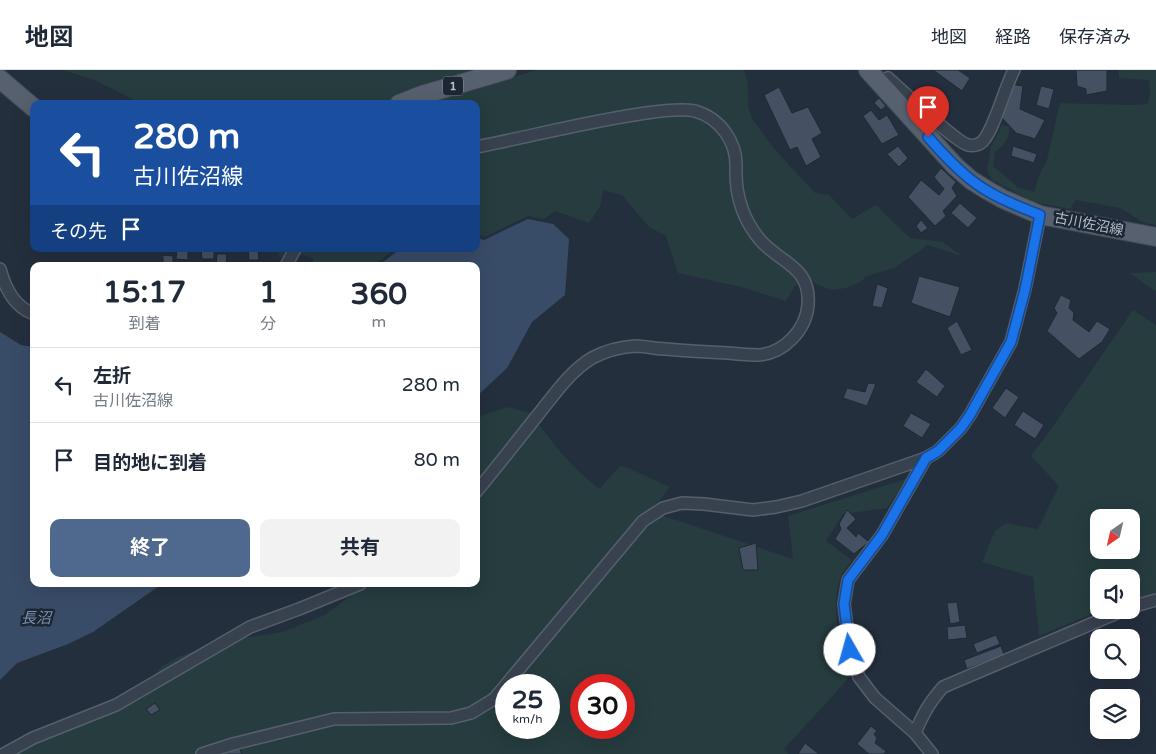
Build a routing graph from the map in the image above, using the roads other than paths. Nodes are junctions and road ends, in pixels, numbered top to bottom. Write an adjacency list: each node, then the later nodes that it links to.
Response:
1 (507, 70): 6 (main road, 1)
2 (868, 70): 4 (main road, 古川佐沼線)
3 (1014, 70): 4 (street)
4 (883, 77): 9 (main road, 古川佐沼線)
5 (0, 80): 7 (main road)
6 (409, 100)
7 (30, 105)
8 (480, 146): 14 (street)
9 (1040, 215): 10 (main road, 古川佐沼線); 13 (street)
10 (1156, 237)
11 (0, 269): 12 (street)
12 (30, 312)
13 (926, 458): 19 (street); 21 (street)
14 (480, 487)
15 (353, 587): 20 (street)
16 (1156, 600): 17 (street)
17 (1140, 605)
18 (1103, 619): 19 (street)
19 (915, 733): 22 (street)
20 (4, 754)
21 (202, 754)
22 (932, 754)

